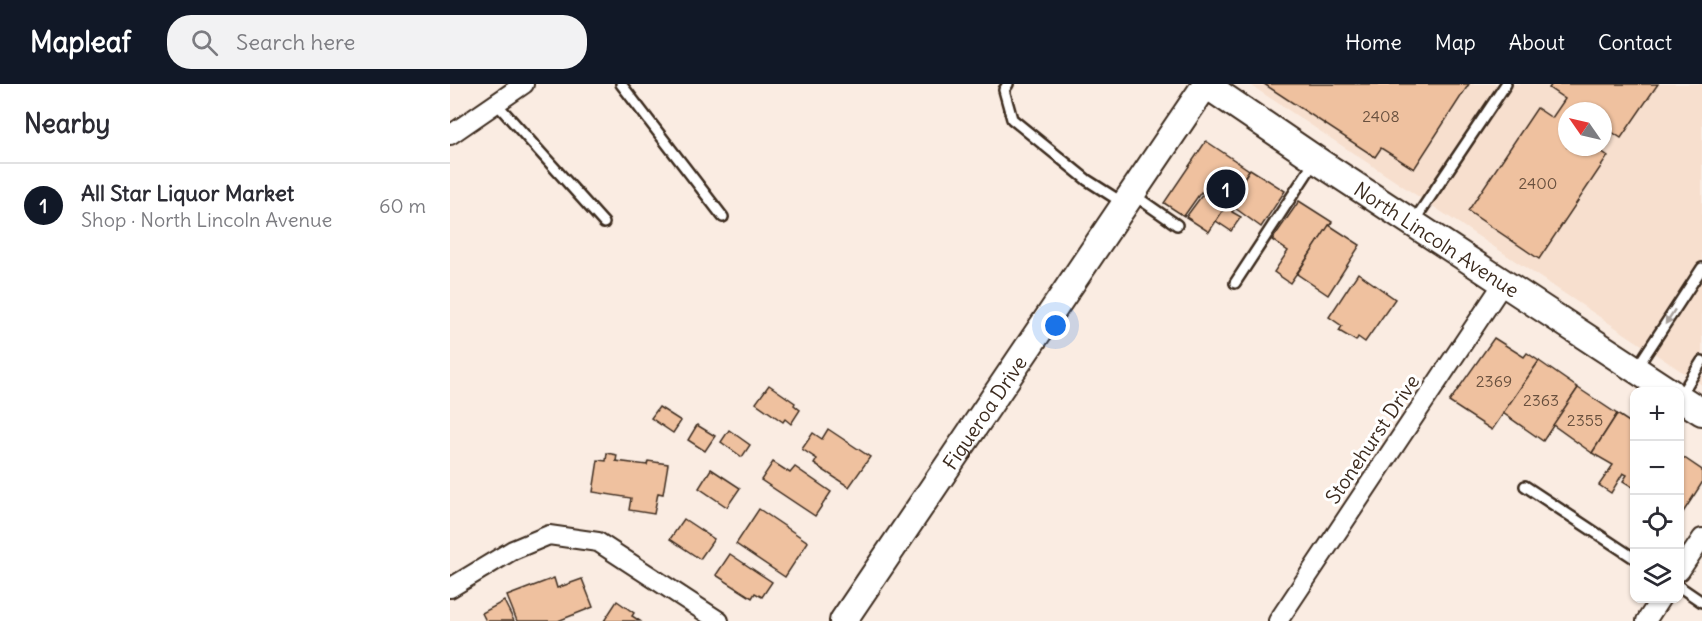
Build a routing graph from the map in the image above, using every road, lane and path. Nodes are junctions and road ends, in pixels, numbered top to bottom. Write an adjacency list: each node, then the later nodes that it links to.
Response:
1 (524, 84): 6 (street)
2 (621, 84): 10 (lane)
3 (1008, 84): 9 (lane)
4 (1206, 84): 8 (street, North Lincoln Avenue); 9 (street, Figueroa Drive)
5 (1506, 84): 12 (lane)
6 (496, 103): 7 (street); 11 (lane)
7 (450, 135)
8 (1316, 159): 12 (street, North Lincoln Avenue); 16 (lane)
9 (1129, 199): 13 (lane); 32 (street, Figueroa Drive)
10 (723, 217)
11 (604, 223)
12 (1413, 223): 15 (street, North Lincoln Avenue)
13 (1177, 225)
14 (1702, 268): 18 (lane, one-way to 18)
15 (1504, 282): 18 (street, North Lincoln Avenue); 33 (street, Stonehurst Drive)
16 (1235, 283)
17 (1702, 361): 20 (lane)
18 (1636, 369): 19 (street, North Lincoln Avenue)
19 (1663, 387)
20 (1684, 390)
21 (1684, 400): 22 (street)
22 (1702, 412)
23 (1525, 486): 25 (lane)
24 (1702, 538): 26 (street)
25 (1630, 555)
26 (1684, 565)
27 (450, 588): 31 (street)
28 (1684, 590): 29 (lane)
29 (1702, 602)
30 (1658, 603): 34 (street)
31 (719, 621)
32 (843, 621)
33 (1278, 621)
34 (1646, 621)

